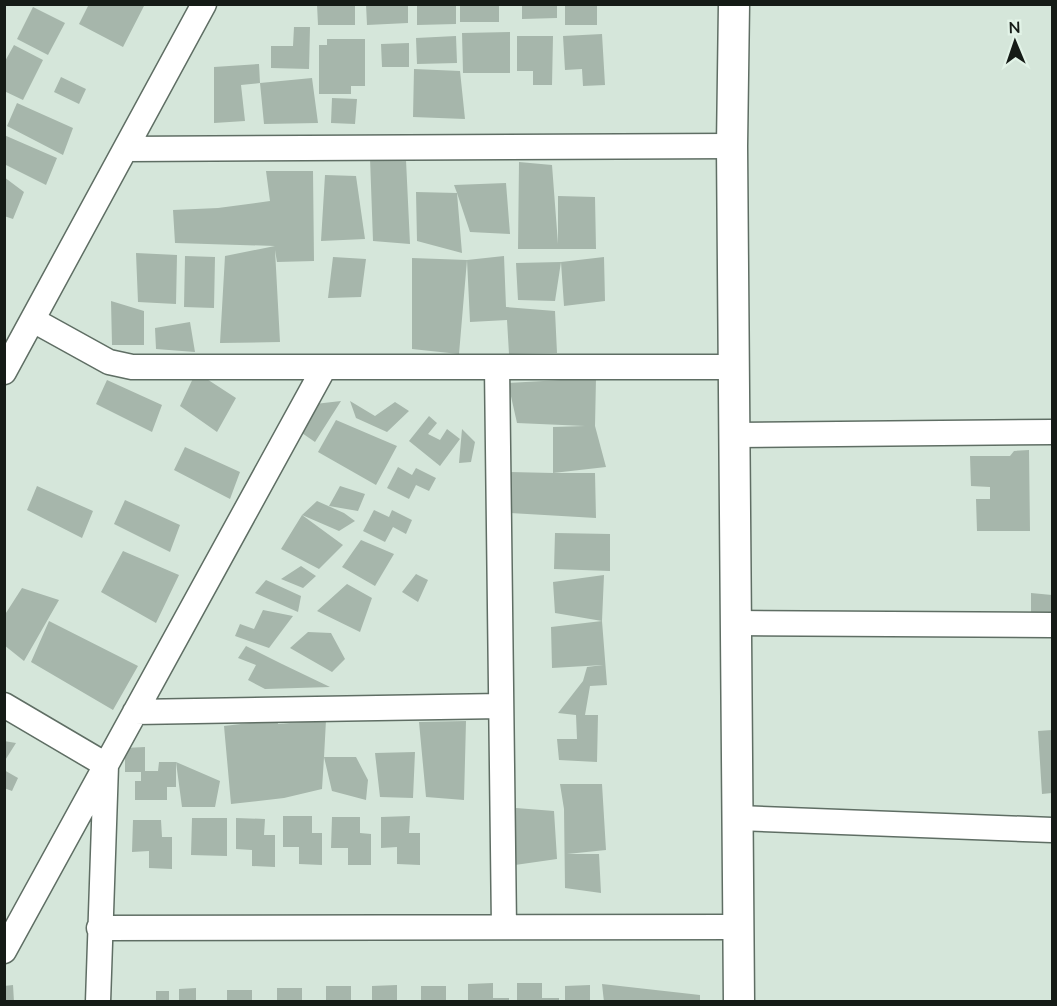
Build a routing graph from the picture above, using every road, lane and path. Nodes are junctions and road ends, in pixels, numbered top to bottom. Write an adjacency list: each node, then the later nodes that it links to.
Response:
1 (204, 4): 4 (street)
2 (734, 4): 3 (street)
3 (732, 146): 4 (street); 7 (street)
4 (126, 149): 5 (street)
5 (33, 320): 8 (street); 9 (street)
6 (497, 367): 7 (street); 8 (street); 15 (street)
7 (734, 367): 11 (street)
8 (324, 368): 16 (street)
9 (4, 372)
10 (1053, 432): 11 (street)
11 (735, 435): 12 (street)
12 (736, 623): 13 (street); 18 (street)
13 (1053, 625)
14 (4, 705): 17 (street)
15 (501, 706): 16 (street); 20 (street)
16 (135, 712): 17 (street)
17 (106, 765): 22 (street); 23 (street)
18 (738, 818): 19 (street); 21 (street)
19 (1053, 830)
20 (504, 927): 21 (street); 22 (street)
21 (739, 927): 25 (street)
22 (99, 928): 24 (street)
23 (4, 951)
24 (98, 1002)
25 (739, 1002)

